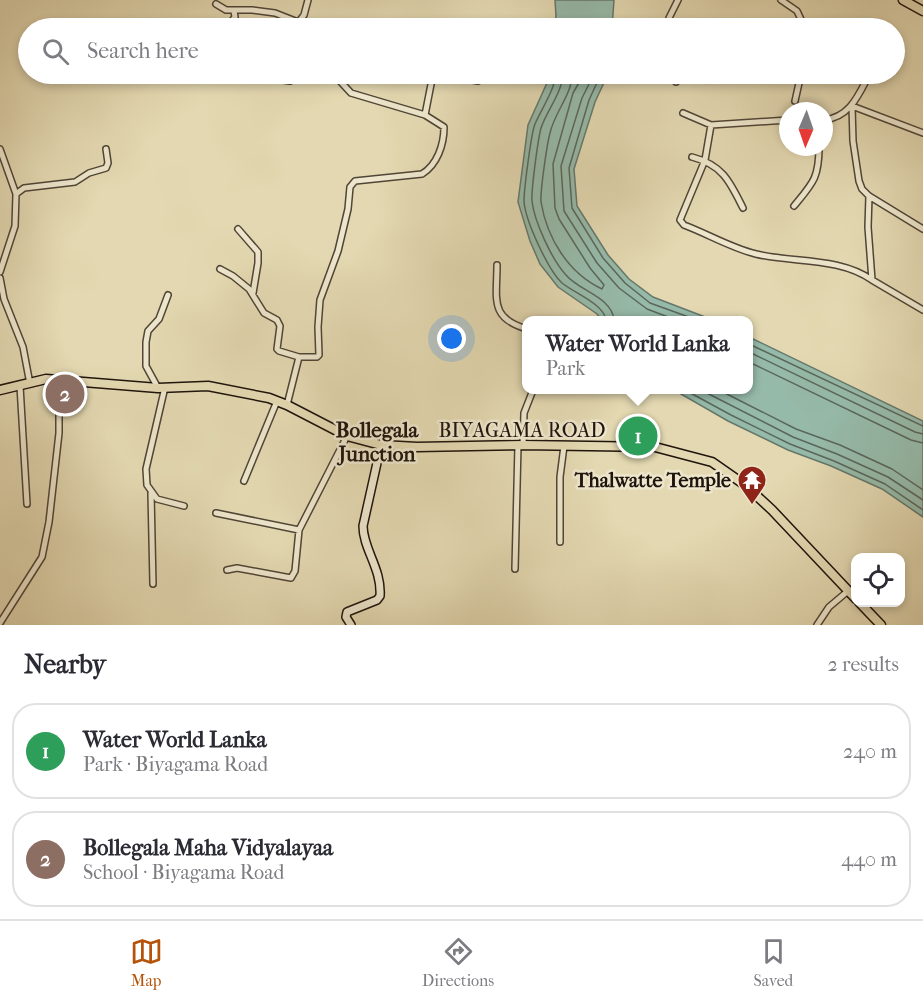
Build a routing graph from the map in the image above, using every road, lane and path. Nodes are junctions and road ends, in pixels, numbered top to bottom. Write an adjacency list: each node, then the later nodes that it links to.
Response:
1 (308, 0): 10 (street)
2 (678, 0): 11 (street)
3 (781, 0): 12 (street)
4 (903, 0): 7 (main road)
5 (216, 4): 6 (street)
6 (234, 10): 8 (street); 9 (street)
7 (923, 11)
8 (234, 18)
9 (288, 18)
10 (301, 18)
11 (669, 18)
12 (800, 18)
13 (343, 84): 20 (street)
14 (431, 84): 20 (street)
15 (799, 84): 17 (street)
16 (864, 84): 18 (street)
17 (795, 101)
18 (852, 106): 21 (street); 24 (street); 31 (street)
19 (683, 113): 23 (street)
20 (425, 115): 45 (street)
21 (833, 118)
22 (779, 121): 23 (street)
23 (711, 125): 29 (street)
24 (923, 134)
25 (0, 149): 30 (street)
26 (106, 149): 30 (street)
27 (819, 156): 32 (street)
28 (692, 157): 29 (street)
29 (705, 160): 33 (street); 40 (street)
30 (16, 194): 38 (street)
31 (869, 196): 35 (street); 40 (street)
32 (794, 206)
33 (743, 208)
34 (238, 229): 41 (street)
35 (923, 230)
36 (497, 266): 44 (street)
37 (220, 269): 41 (street)
38 (0, 272)
39 (0, 278): 47 (street)
40 (872, 280): 43 (street)
41 (253, 293): 45 (street)
42 (168, 295): 49 (street)
43 (923, 310)
44 (522, 327)
45 (299, 357): 53 (street)
46 (59, 380): 47 (main road, BIYAGAMA ROAD); 49 (main road, BIYAGAMA ROAD); 71 (street)
47 (30, 384): 48 (main road, BIYAGAMA ROAD)
48 (20, 386): 50 (main road, BIYAGAMA ROAD); 60 (street)
49 (161, 387): 52 (main road, BIYAGAMA ROAD); 59 (street)
50 (0, 390)
51 (531, 394): 56 (street)
52 (277, 401): 53 (main road, BIYAGAMA ROAD); 58 (street)
53 (287, 405): 54 (main road, BIYAGAMA ROAD)
54 (347, 436): 55 (main road, BIYAGAMA ROAD); 63 (street)
55 (381, 445): 56 (main road, BIYAGAMA ROAD); 72 (street)
56 (521, 445): 57 (main road, BIYAGAMA ROAD); 65 (street)
57 (564, 446): 64 (street); 68 (main road, BIYAGAMA ROAD)
58 (244, 481)
59 (151, 493): 61 (street); 67 (street)
60 (27, 504)
61 (184, 506)
62 (216, 513): 63 (street)
63 (298, 530): 66 (street)
64 (560, 542)
65 (515, 568)
66 (227, 570)
67 (153, 584)
68 (848, 591): 69 (main road, BIYAGAMA ROAD); 73 (street)
69 (851, 594)
70 (863, 607): 74 (main road)
71 (0, 623)
72 (351, 625)
73 (817, 625)
74 (880, 625)

